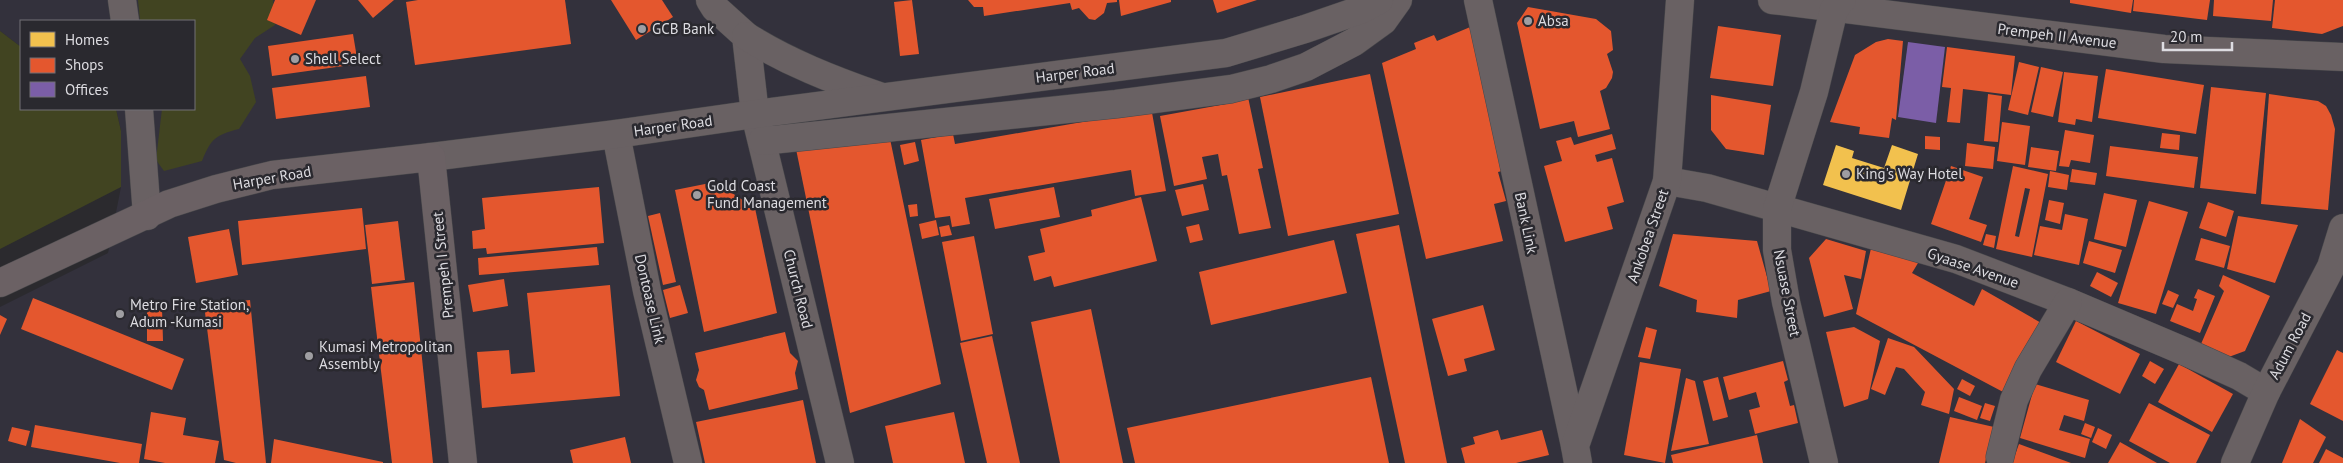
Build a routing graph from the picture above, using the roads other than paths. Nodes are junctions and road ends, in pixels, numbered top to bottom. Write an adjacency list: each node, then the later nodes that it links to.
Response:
1 (122, 0): 9 (street)
2 (710, 0): 10 (street)
3 (1398, 0): 16 (street)
4 (1478, 0): 26 (street, Bank Link)
5 (1680, 0): 18 (street, Ankobea Street)
6 (1772, 0): 8 (street, Prempeh II Avenue)
7 (1370, 3): 12 (street, Harper Road)
8 (1838, 4): 11 (street, Prempeh II Avenue); 19 (street, Nsuase Street)
9 (125, 20)
10 (746, 36): 12 (street); 14 (street, Church Road)
11 (2343, 57)
12 (883, 98): 14 (street, Harper Road)
13 (139, 110): 20 (street)
14 (755, 114): 15 (street, Harper Road); 16 (street, Church Road)
15 (616, 134): 17 (street, Harper Road); 29 (street, Dontoase Link)
16 (762, 142): 30 (street, Church Road)
17 (431, 157): 20 (main road, Harper Road); 28 (main road, Prempeh I Street)
18 (1667, 181): 19 (street, Gyaase Avenue); 26 (street, Ankobea Street)
19 (1777, 209): 24 (street, Gyaase Avenue); 31 (street, Nsuase Street)
20 (147, 216): 23 (main road, Harper Road)
21 (2343, 228): 22 (street, Adum Road)
22 (2337, 269): 25 (street, Adum Road)
23 (0, 283)
24 (2068, 302): 25 (street, Gyaase Avenue); 27 (street)
25 (2266, 392): 32 (street, Adum Road)
26 (1576, 454)
27 (2000, 457)
28 (463, 463)
29 (688, 463)
30 (840, 463)
31 (1824, 463)
32 (2235, 463)

